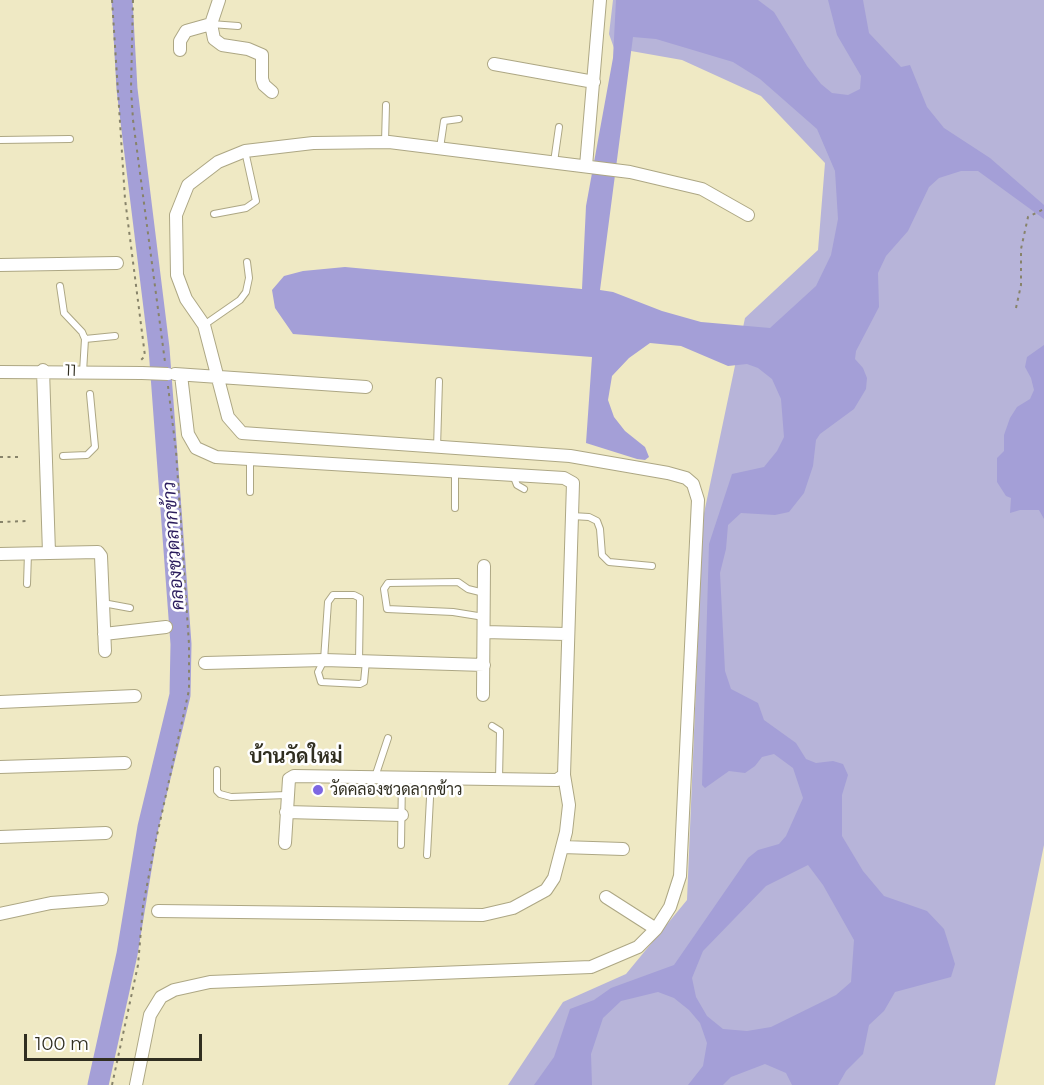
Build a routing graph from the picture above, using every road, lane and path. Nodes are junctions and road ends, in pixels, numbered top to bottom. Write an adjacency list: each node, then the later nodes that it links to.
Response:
1 (112, 0): 35 (path)
2 (133, 0): 37 (path)
3 (219, 0): 5 (street)
4 (600, 0): 9 (street)
5 (210, 24): 6 (lane); 7 (street); 10 (street)
6 (238, 26)
7 (180, 50)
8 (494, 64): 9 (street)
9 (594, 82): 20 (street)
10 (272, 92)
11 (386, 105): 16 (lane)
12 (459, 119): 17 (lane)
13 (559, 127): 19 (lane)
14 (70, 139): 15 (lane)
15 (0, 140)
16 (385, 142): 17 (street); 18 (street)
17 (440, 148): 19 (street)
18 (245, 151): 22 (lane); 29 (street)
19 (554, 162): 20 (street)
20 (588, 167): 23 (street)
21 (1044, 209): 28 (path)
22 (214, 214)
23 (748, 215)
24 (247, 262): 29 (lane)
25 (117, 263): 26 (street)
26 (0, 265)
27 (60, 286): 31 (lane)
28 (1016, 308)
29 (204, 325): 38 (street)
30 (115, 336): 31 (lane)
31 (85, 339): 34 (lane)
32 (43, 370): 33 (street, 11); 34 (street, 11); 55 (street)
33 (0, 372)
34 (83, 372): 35 (street, 11)
35 (128, 374): 37 (street, 11, bridge)
36 (181, 375): 37 (street, 11); 38 (street, 11); 46 (street)
37 (167, 376): 102 (path)
38 (218, 376): 40 (street, 11); 42 (street)
39 (440, 381): 42 (lane)
40 (366, 387)
41 (90, 394): 43 (lane)
42 (437, 448): 101 (street)
43 (63, 456)
44 (0, 457): 45 (path)
45 (19, 457)
46 (250, 459): 47 (street); 50 (lane)
47 (455, 472): 48 (street); 51 (lane)
48 (513, 475): 49 (lane); 52 (street)
49 (524, 489)
50 (250, 492)
51 (455, 508)
52 (572, 516): 59 (lane); 68 (street)
53 (28, 521): 54 (path)
54 (0, 522)
55 (50, 553): 57 (street); 62 (street)
56 (0, 554): 57 (street)
57 (28, 554): 60 (lane)
58 (484, 566): 61 (street)
59 (652, 566)
60 (27, 584)
61 (484, 593): 64 (street); 64 (lane)
62 (103, 603): 63 (lane); 67 (street)
63 (130, 608)
64 (484, 617): 66 (street)
65 (166, 627): 67 (street)
66 (484, 632): 68 (street); 73 (street)
67 (104, 634): 69 (street)
68 (566, 634): 82 (street)
69 (105, 651)
70 (324, 660): 71 (street); 71 (lane); 71 (lane); 72 (street)
71 (363, 661): 73 (street)
72 (205, 663)
73 (484, 665): 74 (street)
74 (483, 695)
75 (135, 696): 76 (street)
76 (0, 702)
77 (492, 726): 86 (lane)
78 (388, 738): 83 (lane)
79 (125, 763): 80 (street)
80 (0, 767)
81 (217, 770): 87 (lane)
82 (564, 775): 86 (street); 94 (street)
83 (375, 778): 84 (street); 87 (street)
84 (402, 778): 85 (street); 89 (lane)
85 (431, 778): 86 (street); 96 (lane)
86 (499, 779)
87 (287, 795): 88 (street)
88 (286, 812): 89 (street); 92 (street)
89 (402, 815): 93 (lane)
90 (106, 833): 91 (street)
91 (0, 837)
92 (285, 843)
93 (401, 845)
94 (562, 847): 95 (street); 99 (street)
95 (623, 849)
96 (428, 855)
97 (606, 897): 101 (street)
98 (102, 899): 100 (street)
99 (158, 911)
100 (0, 914)
101 (656, 929): 103 (street)
102 (112, 1085)
103 (136, 1085)

